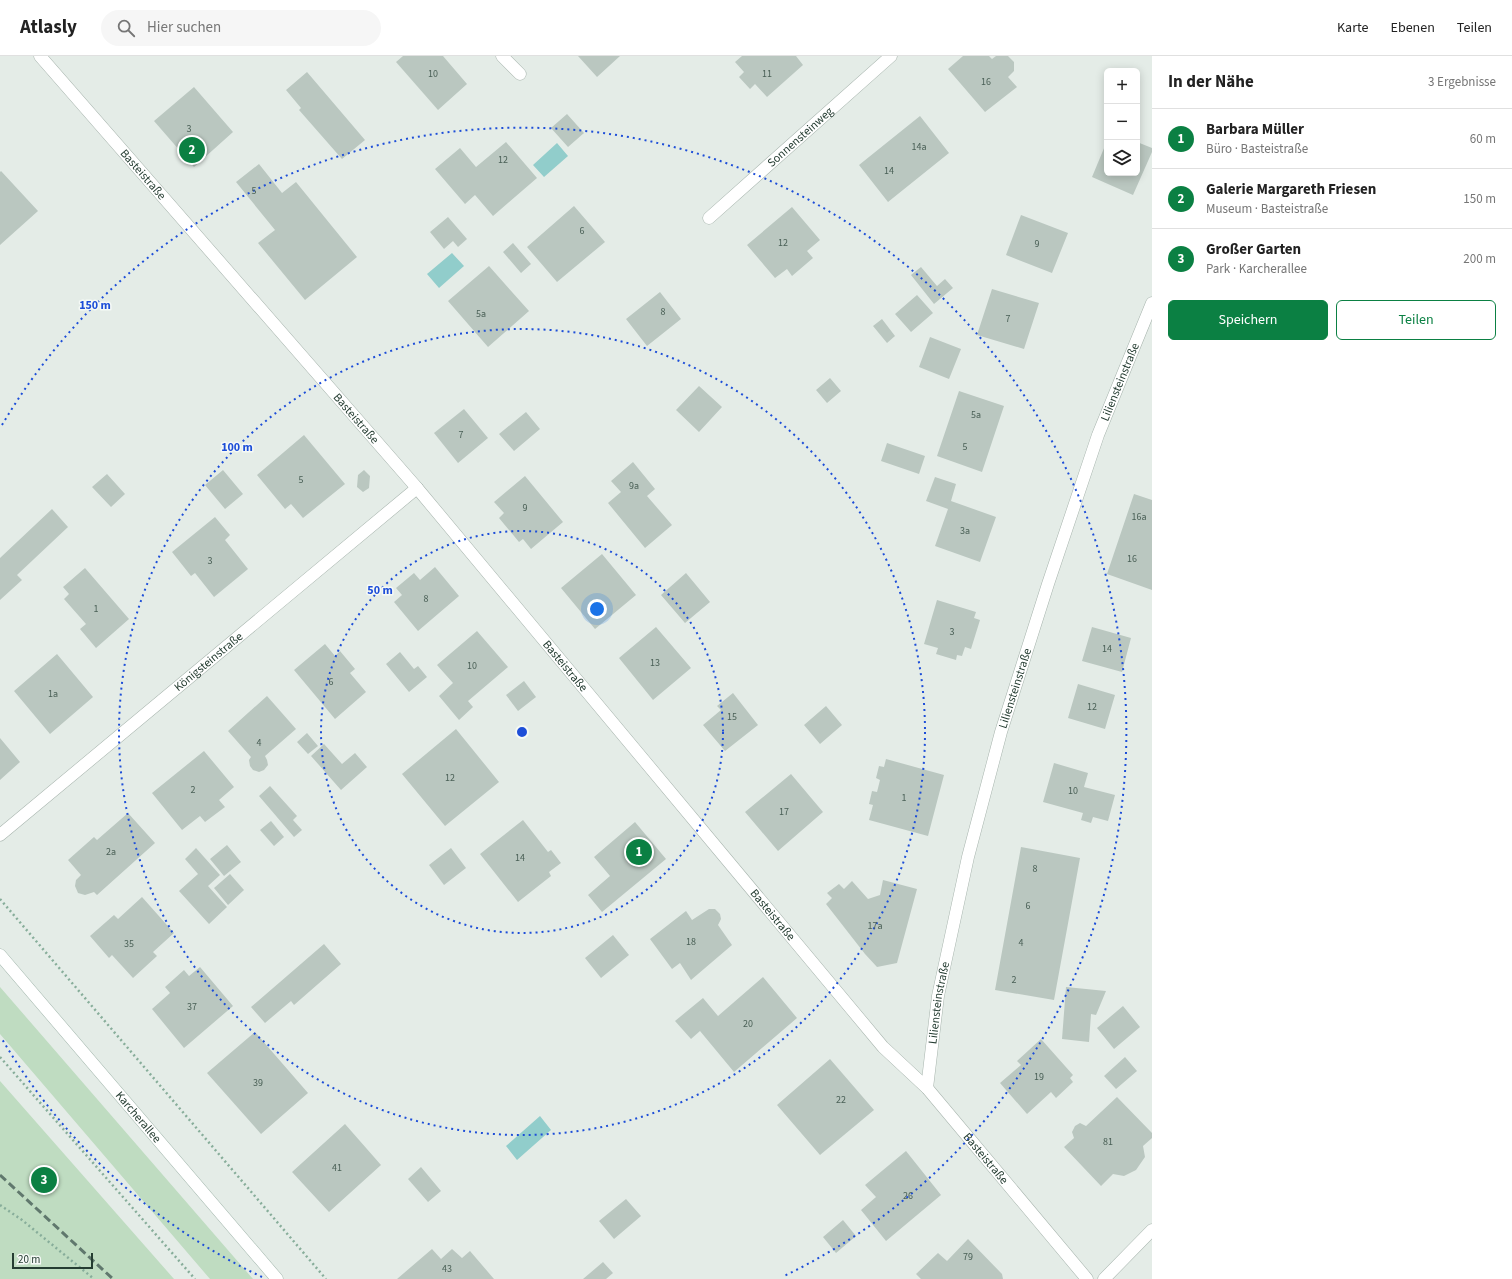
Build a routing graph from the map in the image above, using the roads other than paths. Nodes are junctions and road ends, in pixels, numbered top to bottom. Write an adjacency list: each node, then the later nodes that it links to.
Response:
1 (40, 56): 7 (street, Basteistraße)
2 (502, 56): 4 (street)
3 (891, 56): 5 (street, Sonnensteinweg)
4 (520, 74)
5 (709, 218)
6 (1152, 303): 10 (street, Liliensteinstraße)
7 (418, 488): 8 (street, Königsteinstraße); 10 (street, Basteistraße)
8 (0, 835)
9 (0, 956): 12 (street, Karcherallee)
10 (927, 1088): 13 (street, Basteistraße)
11 (1152, 1230): 14 (street)
12 (277, 1279)
13 (1087, 1279)
14 (1104, 1279)

